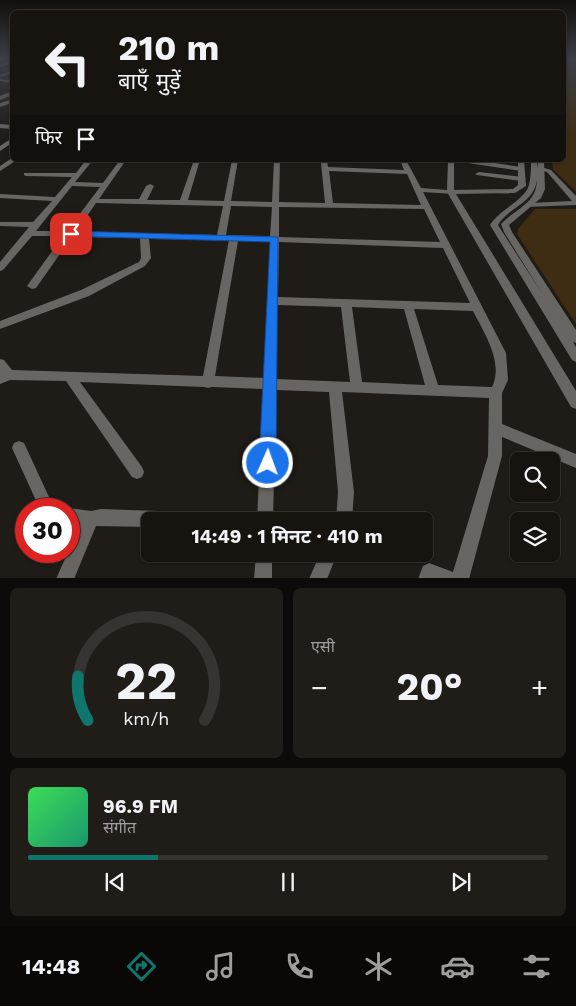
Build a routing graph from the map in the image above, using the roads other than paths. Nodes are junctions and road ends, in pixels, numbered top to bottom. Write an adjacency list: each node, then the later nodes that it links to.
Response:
1 (10, 87): 2 (street)
2 (6, 88)
3 (11, 162): 16 (street)
4 (88, 162): 22 (street)
5 (122, 162): 25 (street)
6 (196, 162): 36 (street)
7 (235, 162): 37 (street)
8 (277, 162): 38 (street)
9 (324, 162): 17 (street)
10 (404, 162): 19 (street)
11 (451, 162): 29 (street)
12 (474, 162): 18 (street)
13 (521, 162): 18 (street)
14 (534, 162): 34 (street)
15 (541, 165): 34 (street); 35 (street)
16 (0, 169)
17 (325, 169): 19 (street); 39 (street)
18 (521, 169): 23 (street)
19 (410, 172): 27 (street)
20 (26, 174): 22 (street)
21 (479, 174): 23 (street)
22 (77, 175): 24 (street)
23 (522, 179): 28 (street)
24 (69, 184): 25 (street); 31 (street)
25 (106, 185): 32 (street)
26 (150, 186): 33 (street)
27 (419, 190): 29 (street); 40 (street)
28 (515, 191): 29 (street); 34 (street)
29 (451, 192): 68 (street)
30 (0, 196): 31 (street)
31 (57, 199): 42 (street)
32 (94, 201): 33 (street); 44 (street)
33 (142, 202): 36 (street)
34 (525, 202): 35 (street); 57 (street); 58 (street)
35 (576, 202)
36 (183, 203): 37 (street)
37 (227, 203): 38 (street); 46 (street)
38 (276, 204): 39 (street); 48 (street)
39 (329, 205): 40 (street)
40 (428, 207): 49 (street)
41 (0, 224): 42 (street)
42 (36, 224): 43 (street)
43 (29, 233): 44 (street); 50 (street)
44 (71, 234): 45 (street); 51 (street)
45 (144, 236): 46 (street); 56 (street)
46 (221, 238): 47 (street)
47 (234, 238): 48 (street); 62 (street)
48 (275, 239): 49 (street); 52 (street)
49 (446, 245): 55 (street)
50 (0, 268)
51 (32, 286)
52 (273, 301): 53 (street); 63 (street)
53 (346, 303): 54 (street); 65 (street)
54 (408, 305): 55 (street); 66 (street)
55 (477, 307): 67 (street)
56 (0, 325)
57 (576, 340)
58 (576, 357)
59 (0, 364): 61 (street)
60 (69, 376): 61 (street); 62 (street); 72 (street)
61 (4, 377)
62 (208, 383): 63 (street)
63 (271, 385): 64 (street); 74 (street)
64 (335, 387): 65 (street); 75 (street)
65 (357, 388): 66 (street)
66 (433, 391): 67 (street)
67 (496, 393): 69 (street)
68 (576, 403)
69 (496, 428): 71 (street); 86 (street)
70 (19, 448): 73 (street)
71 (576, 461)
72 (137, 472)
73 (42, 498)
74 (266, 512)
75 (345, 512)
76 (80, 518): 78 (street)
77 (141, 518): 78 (street)
78 (91, 519): 81 (street)
79 (264, 562): 82 (street)
80 (325, 562): 83 (street)
81 (65, 578)
82 (263, 578)
83 (318, 578)
84 (428, 578): 85 (street)
85 (449, 578)
86 (460, 578)

